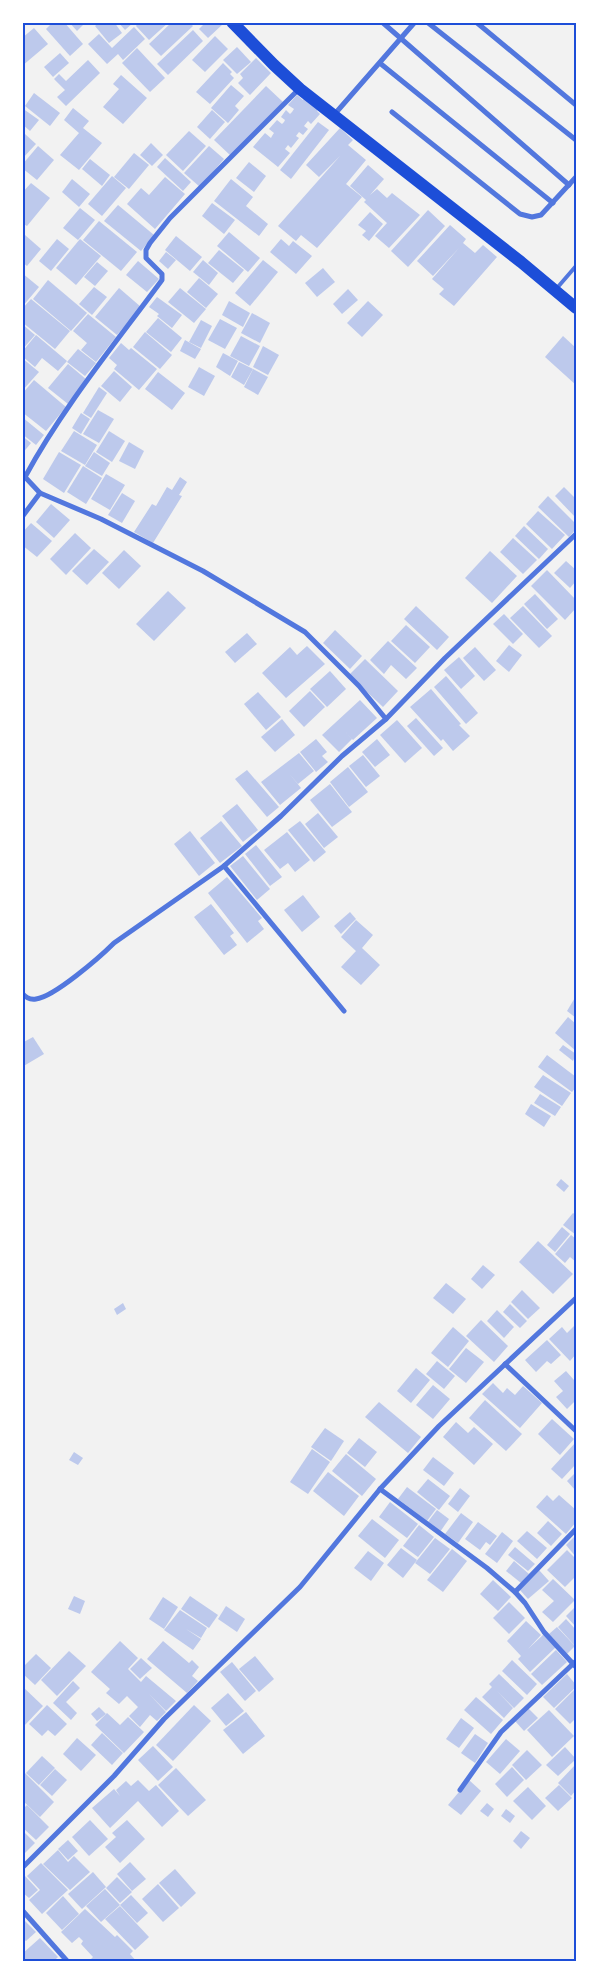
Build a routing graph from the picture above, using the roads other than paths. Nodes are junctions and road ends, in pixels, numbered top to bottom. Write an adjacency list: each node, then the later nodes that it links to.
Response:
1 (232, 22): 8 (main road)
2 (382, 22): 6 (street)
3 (415, 22): 6 (street)
4 (426, 22): 12 (street)
5 (476, 22): 9 (street)
6 (401, 39): 7 (street); 14 (street)
7 (381, 64): 11 (street); 15 (street)
8 (300, 89): 11 (main road); 19 (street)
9 (576, 105)
10 (392, 112): 15 (street)
11 (333, 116): 17 (main road)
12 (576, 140)
13 (576, 177): 14 (street)
14 (569, 185): 15 (street)
15 (553, 203)
16 (576, 266): 17 (lane)
17 (555, 289): 18 (main road)
18 (576, 308)
19 (24, 477): 20 (street)
20 (40, 493): 21 (street); 23 (street)
21 (22, 518)
22 (576, 534): 23 (street)
23 (386, 719): 24 (street)
24 (224, 866): 25 (street); 26 (street)
25 (22, 993)
26 (344, 1011)
27 (576, 1298): 28 (street)
28 (505, 1364): 29 (street); 30 (street)
29 (576, 1431)
30 (380, 1489): 32 (street); 35 (street)
31 (576, 1529): 32 (street)
32 (514, 1592): 33 (street)
33 (576, 1664): 34 (street)
34 (460, 1790)
35 (22, 1868)
36 (22, 1910): 37 (street)
37 (68, 1962)

